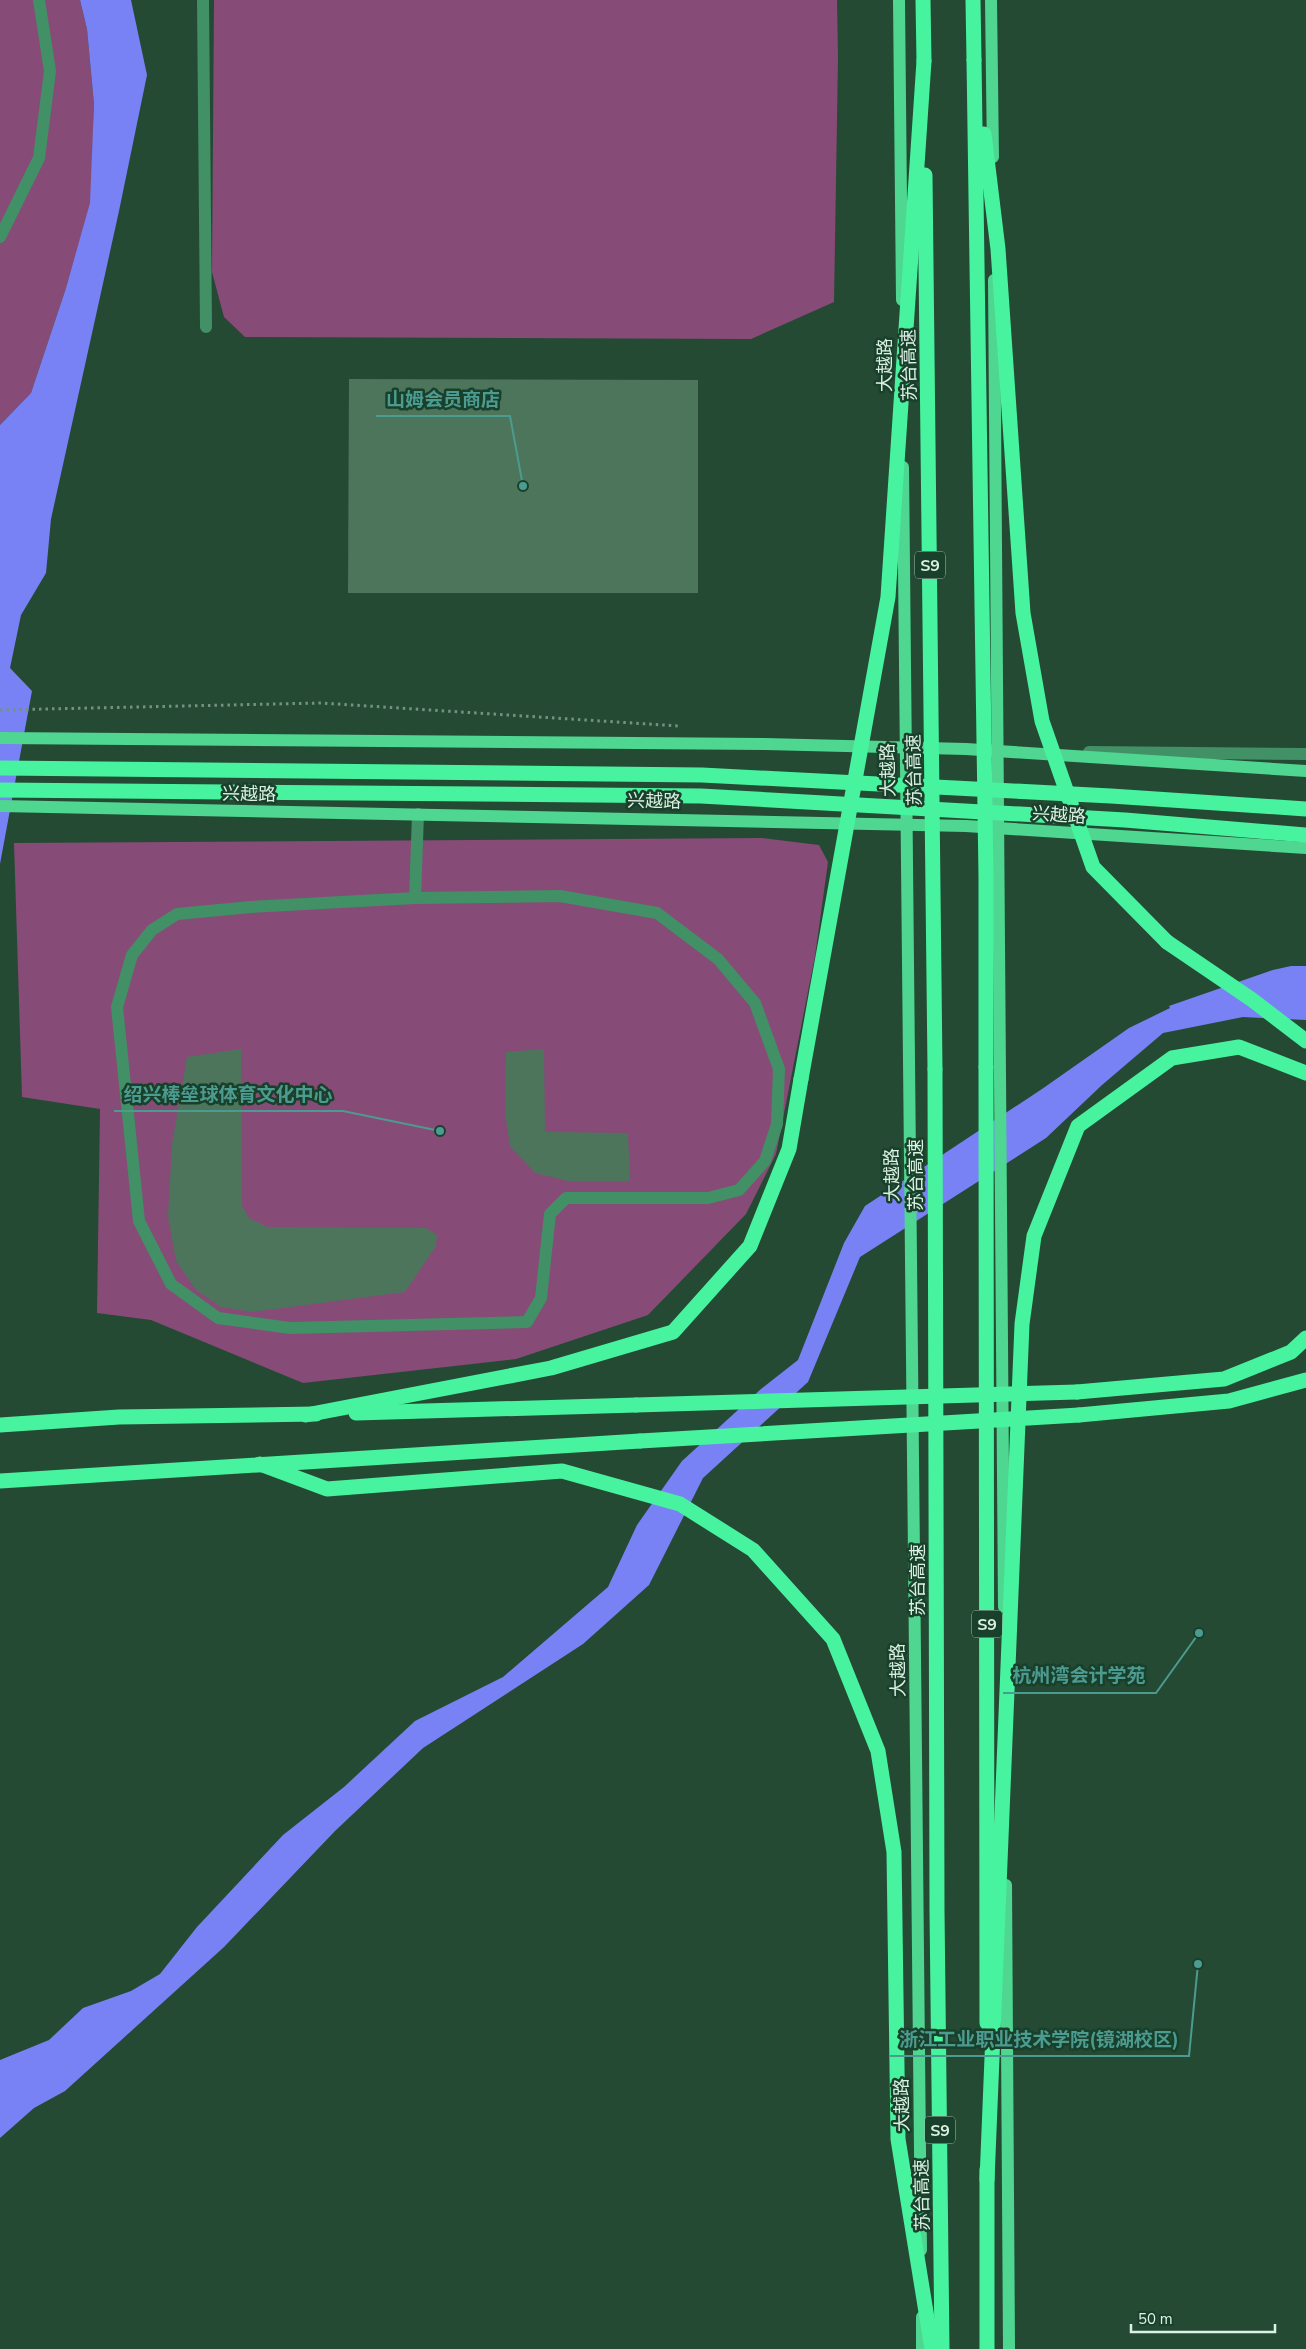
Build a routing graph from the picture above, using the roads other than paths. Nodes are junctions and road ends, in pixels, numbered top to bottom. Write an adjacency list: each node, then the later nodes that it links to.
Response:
1 (39, 0): 9 (street)
2 (203, 0): 10 (street)
3 (899, 0): 12 (main road, 大越路)
4 (923, 0): 8 (highway, 苏台高速 / S9)
5 (973, 0): 7 (highway, S9)
6 (991, 0): 13 (main road)
7 (974, 60): 26 (highway, bridge); 34 (highway, S9, bridge)
8 (924, 61): 30 (highway, bridge); 37 (highway, 苏台高速 / S9, bridge)
9 (0, 237)
10 (206, 328)
11 (0, 738): 12 (main road)
12 (905, 748): 13 (main road); 21 (main road, 大越路)
13 (997, 751): 14 (street); 16 (main road); 22 (main road)
14 (1306, 754)
15 (0, 768): 19 (highway, bridge)
16 (1306, 771)
17 (0, 790): 23 (highway, bridge)
18 (0, 806): 20 (main road, 兴越路)
19 (1306, 809)
20 (418, 814): 21 (main road, 兴越路); 25 (street)
21 (906, 825): 22 (main road, 兴越路); 35 (main road, 大越路)
22 (998, 829): 24 (main road, 兴越路); 39 (main road)
23 (1306, 835)
24 (1306, 848)
25 (415, 898): 25 (street)
26 (1306, 1041)
27 (1306, 1073): 34 (highway, bridge)
28 (1306, 1338): 30 (highway, bridge)
29 (1306, 1380): 32 (highway, bridge)
30 (306, 1415): 31 (highway)
31 (0, 1425)
32 (260, 1464): 33 (highway); 36 (highway, bridge)
33 (0, 1481)
34 (987, 2180): 38 (highway, S9)
35 (922, 2349)
36 (932, 2349)
37 (942, 2349)
38 (987, 2349)
39 (1010, 2349)

